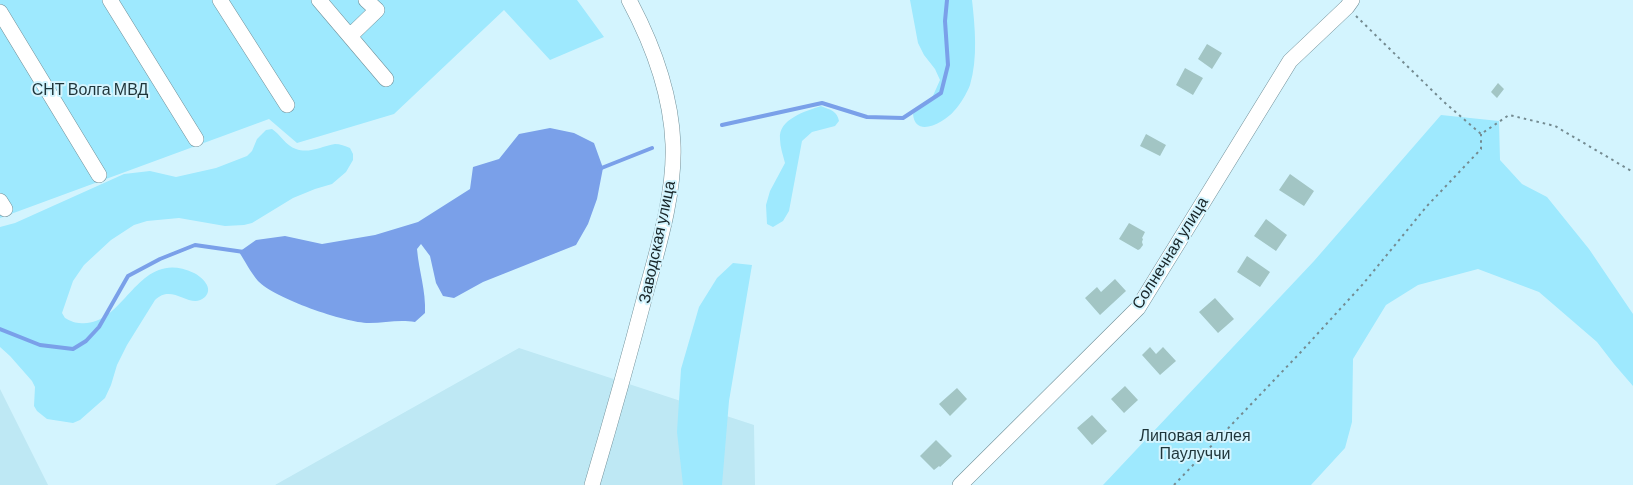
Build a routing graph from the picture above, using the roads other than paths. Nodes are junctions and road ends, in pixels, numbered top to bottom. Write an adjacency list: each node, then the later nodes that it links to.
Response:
1 (110, 0): 11 (street)
2 (220, 0): 10 (street)
3 (319, 0): 8 (street)
4 (366, 0): 8 (street)
5 (629, 0): 13 (street, Заводская улица)
6 (1349, 4): 14 (street, Солнечная улица)
7 (0, 12): 12 (street)
8 (350, 36): 9 (street)
9 (386, 78)
10 (287, 106)
11 (196, 139)
12 (99, 175)
13 (592, 485)
14 (960, 485)

